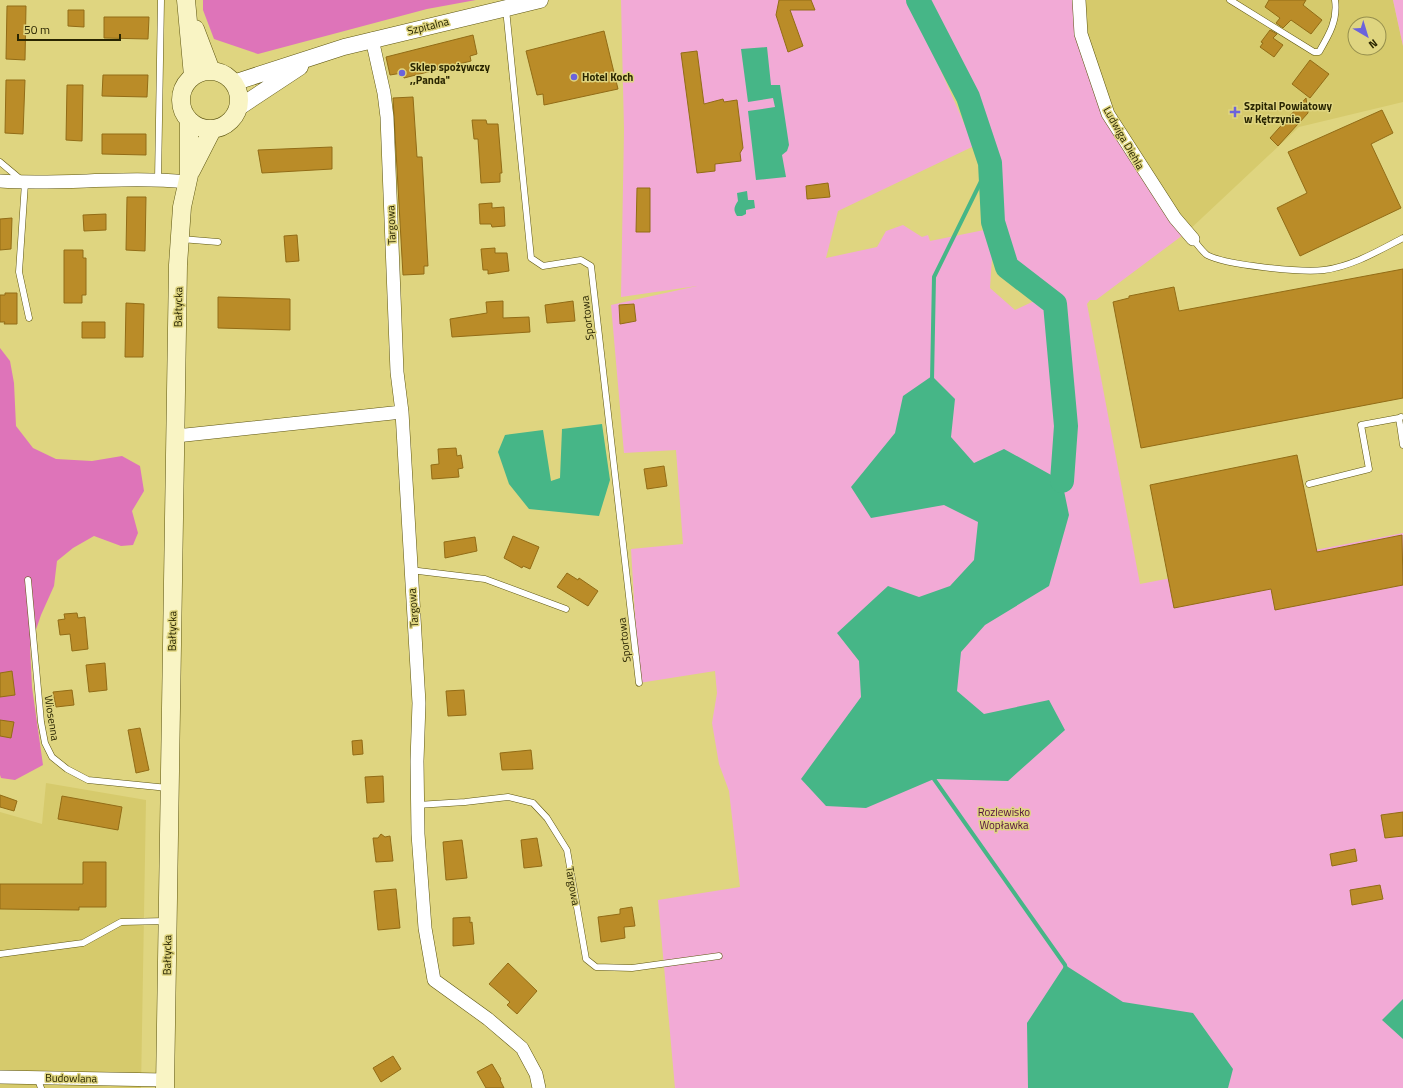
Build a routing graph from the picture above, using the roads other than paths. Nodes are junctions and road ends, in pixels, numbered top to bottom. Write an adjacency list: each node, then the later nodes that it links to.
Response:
1 (161, 0): 18 (lane)
2 (540, 0): 7 (street, Szpitalna)
3 (1079, 0): 23 (street, Ludwiga Diehla)
4 (1230, 0): 5 (lane)
5 (1335, 0)
6 (186, 4): 10 (main road); 11 (main road)
7 (506, 7): 8 (street, Szpitalna); 34 (lane, Sportowa)
8 (372, 39): 9 (street, Szpitalna); 26 (street, Targowa)
9 (318, 56): 12 (street, Szpitalna); 13 (street, Szpitalna)
10 (211, 71): 11 (main road); 12 (main road)
11 (193, 76): 14 (main road)
12 (233, 83): 13 (main road)
13 (238, 108): 15 (main road)
14 (189, 122): 15 (main road); 17 (main road, Bałtycka)
15 (212, 130): 17 (main road, Bałtycka)
16 (0, 162): 20 (lane)
17 (188, 178): 18 (street); 22 (main road, Bałtycka)
18 (158, 180): 20 (street)
19 (0, 181): 20 (street)
20 (25, 183): 25 (lane)
21 (1403, 238): 23 (lane)
22 (179, 239): 24 (lane); 28 (main road, Bałtycka)
23 (1193, 239)
24 (218, 242)
25 (29, 318)
26 (402, 412): 28 (street); 31 (street, Targowa)
27 (1401, 417): 29 (lane); 30 (lane)
28 (176, 436): 35 (main road, Bałtycka)
29 (1403, 445)
30 (1309, 484)
31 (410, 570): 33 (lane); 36 (street, Targowa)
32 (28, 580): 35 (lane, Wiosenna)
33 (566, 609)
34 (639, 683)
35 (169, 788): 37 (main road, Bałtycka)
36 (417, 805): 39 (lane, Targowa); 44 (street, Targowa)
37 (168, 921): 38 (lane); 43 (main road, Bałtycka)
38 (0, 954)
39 (719, 956)
40 (0, 1077): 41 (street, Budowlana)
41 (39, 1083): 42 (street, Budowlana)
42 (115, 1083): 43 (street, Budowlana)
43 (165, 1084)
44 (539, 1088)

